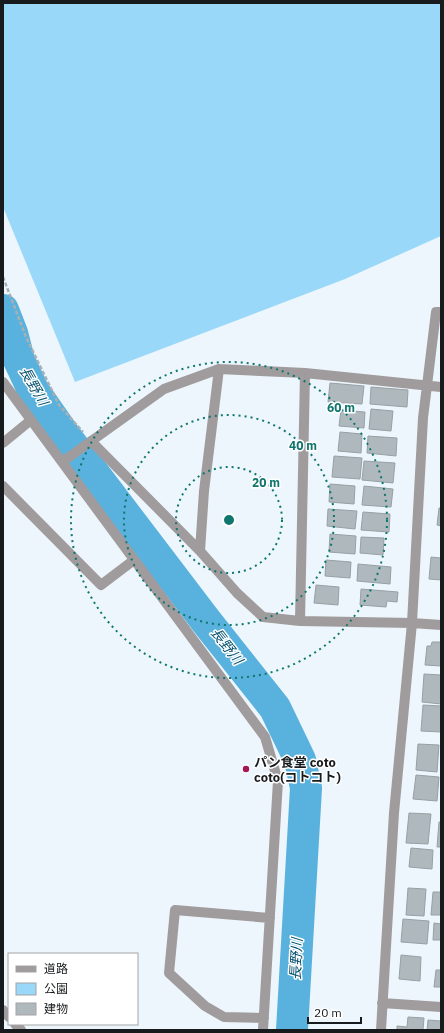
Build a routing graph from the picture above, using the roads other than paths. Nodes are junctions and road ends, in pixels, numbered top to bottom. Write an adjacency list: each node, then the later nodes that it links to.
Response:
1 (441, 312): 5 (street)
2 (219, 369): 3 (street); 8 (street); 12 (street)
3 (305, 373): 5 (street); 14 (street)
4 (3, 382): 7 (street)
5 (427, 386): 6 (street); 15 (street)
6 (441, 387)
7 (31, 420): 9 (street); 10 (street)
8 (91, 442): 10 (street); 12 (street)
9 (3, 443)
10 (62, 462): 13 (street)
11 (3, 486): 13 (street)
12 (200, 551): 14 (street)
13 (134, 560): 17 (street)
14 (300, 621): 15 (street)
15 (412, 623): 16 (street); 18 (street)
16 (441, 625)
17 (270, 918): 20 (street); 20 (street)
18 (382, 1003): 19 (street); 22 (street)
19 (441, 1008)
20 (264, 1018): 21 (street)
21 (263, 1030)
22 (381, 1030)

